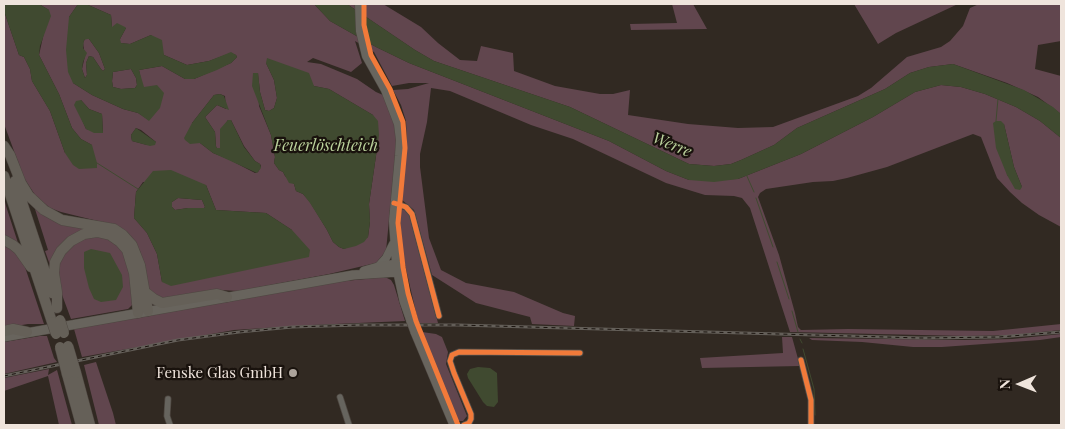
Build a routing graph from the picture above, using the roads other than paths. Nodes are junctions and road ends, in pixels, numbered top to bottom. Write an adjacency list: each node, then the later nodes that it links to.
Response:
1 (359, 4): 5 (main road)
2 (4, 146): 12 (highway)
3 (4, 150): 14 (highway)
4 (4, 176): 11 (highway)
5 (394, 203): 7 (main road); 16 (street)
6 (4, 240): 11 (highway)
7 (394, 242): 8 (main road); 9 (main road)
8 (378, 267): 9 (main road); 10 (main road)
9 (397, 268): 10 (main road); 30 (main road, bridge)
10 (353, 275): 13 (main road)
11 (41, 287): 17 (highway)
12 (145, 292): 13 (highway); 15 (highway)
13 (227, 297): 15 (main road)
14 (57, 308): 15 (highway); 17 (highway)
15 (143, 312): 19 (main road)
16 (439, 316)
17 (56, 321): 23 (highway, bridge)
18 (4, 331): 19 (highway)
19 (27, 332): 20 (main road)
20 (4, 337)
21 (580, 352): 31 (street)
22 (801, 360): 32 (street)
23 (72, 373): 26 (highway); 27 (highway)
24 (340, 397): 29 (street)
25 (168, 399): 28 (street)
26 (81, 425)
27 (90, 425)
28 (170, 425)
29 (349, 425)
30 (454, 425)
31 (464, 425)
32 (811, 425)

